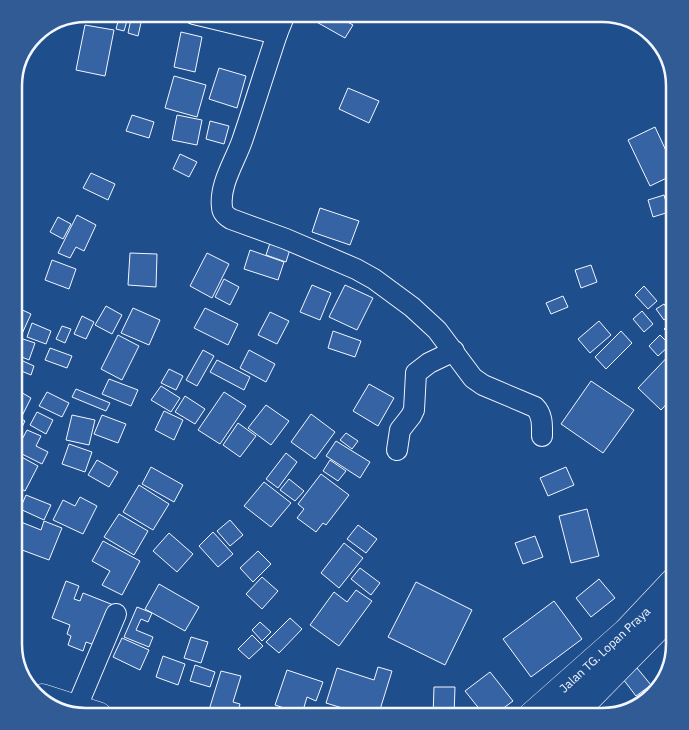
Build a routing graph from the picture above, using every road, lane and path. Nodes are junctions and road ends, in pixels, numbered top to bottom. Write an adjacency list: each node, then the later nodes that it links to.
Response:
1 (228, 22): 3 (street)
2 (281, 22): 3 (street)
3 (276, 34): 4 (street)
4 (454, 351): 5 (street); 6 (street)
5 (542, 436)
6 (397, 450)
7 (666, 591): 11 (highway, Jalan TG. Lopan Praya)
8 (116, 614): 10 (street)
9 (666, 618): 12 (highway, Jalan TG. Lopan Praya)
10 (88, 708)
11 (541, 708)
12 (581, 708)

